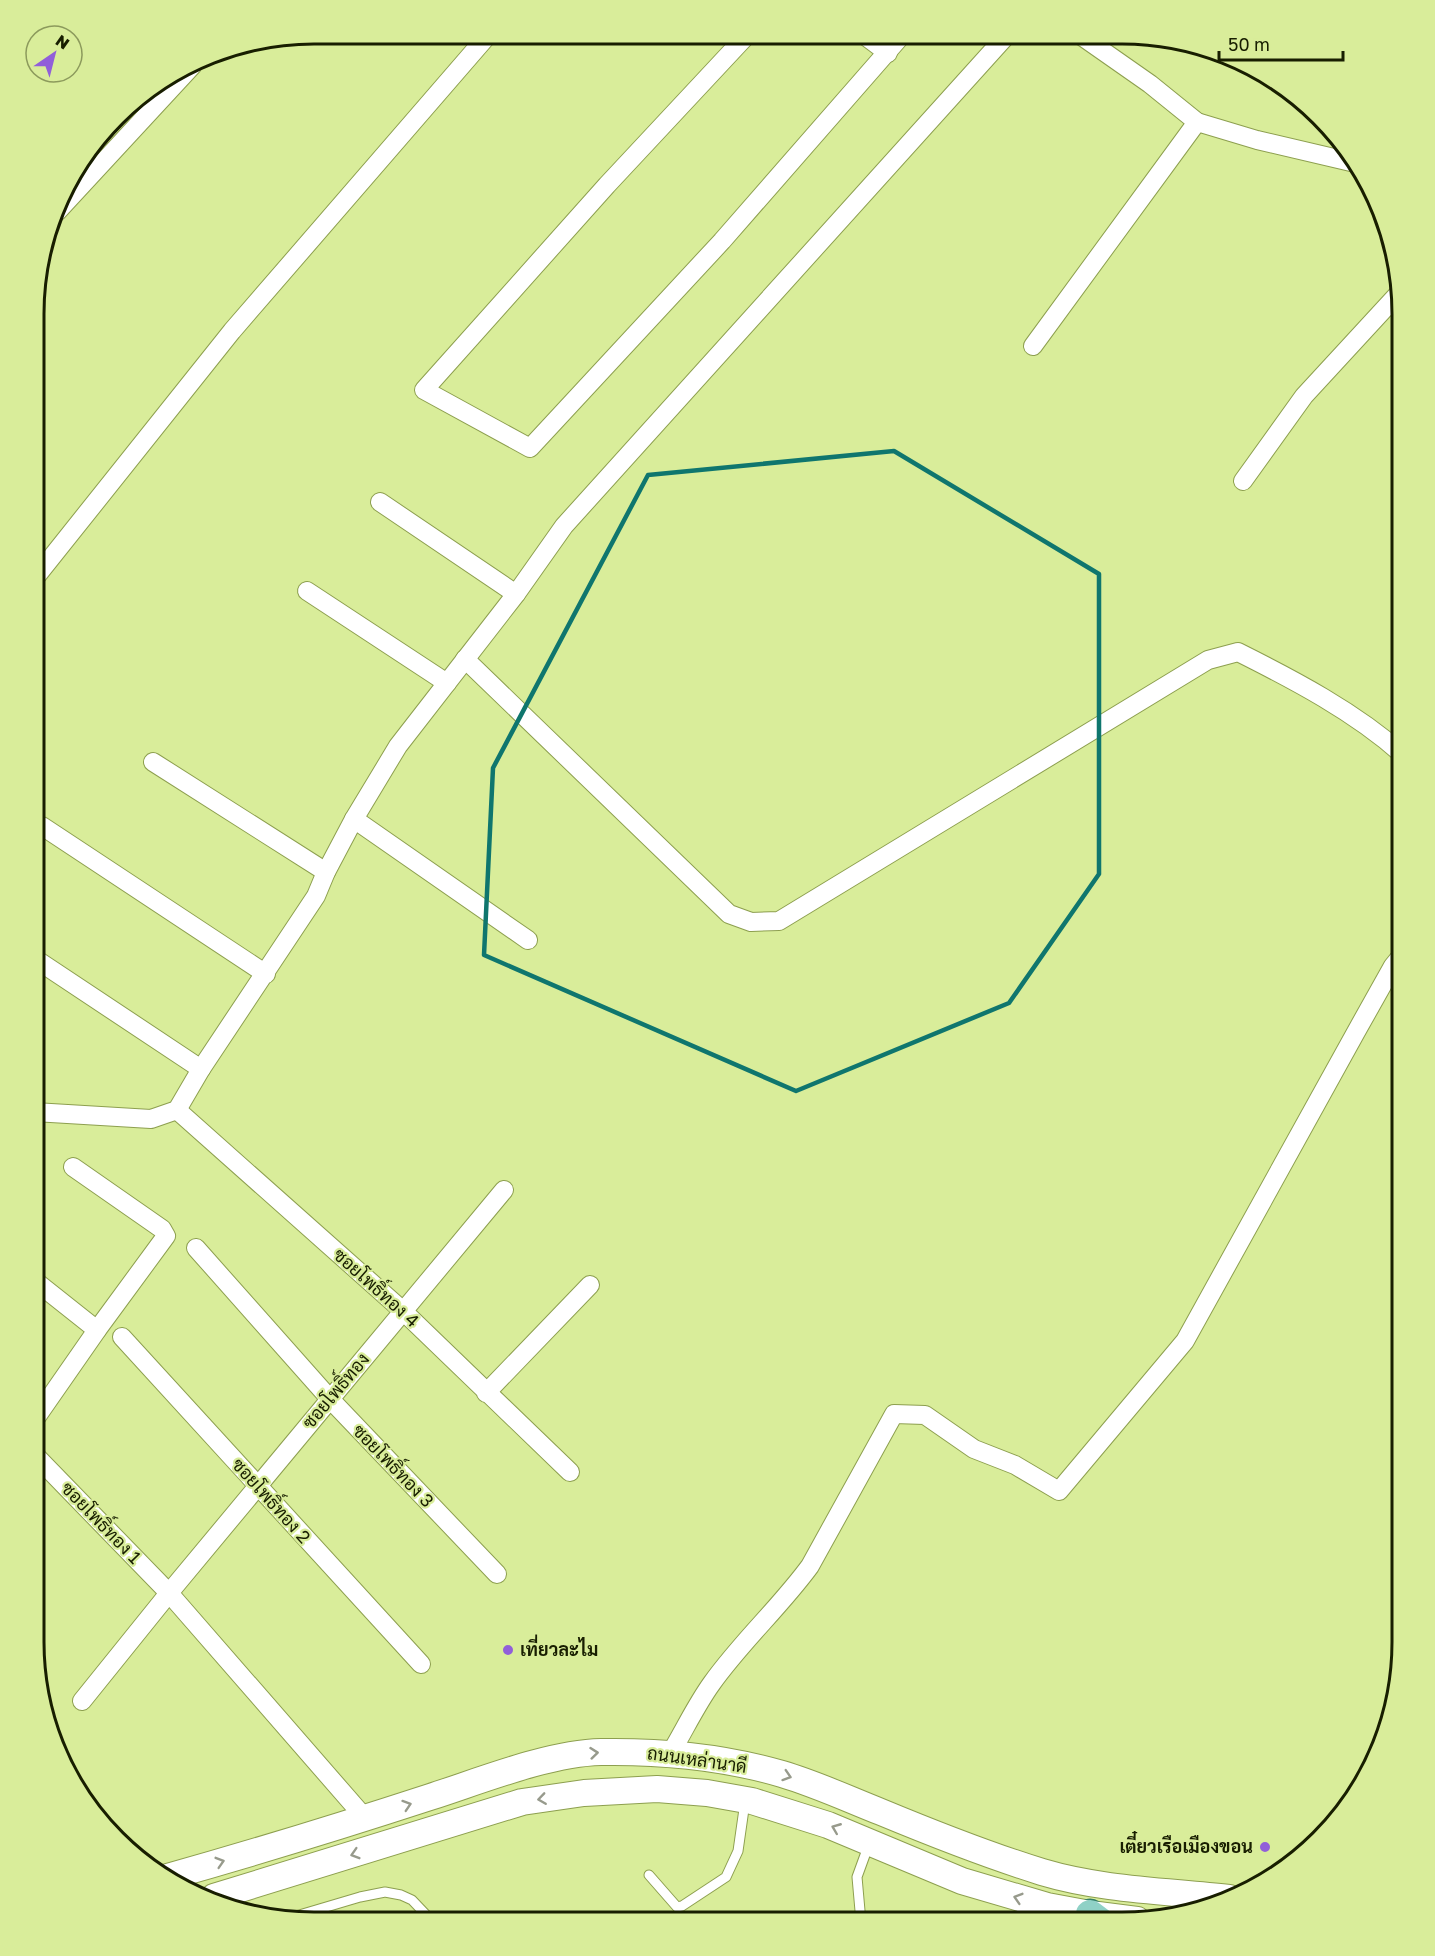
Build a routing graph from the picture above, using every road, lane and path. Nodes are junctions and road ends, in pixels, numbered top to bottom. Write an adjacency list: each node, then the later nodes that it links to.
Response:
1 (480, 44): 16 (street)
2 (739, 44): 7 (street)
3 (876, 44): 7 (street)
4 (895, 44): 7 (street)
5 (999, 44): 18 (street)
6 (1093, 44): 9 (street)
7 (888, 53)
8 (181, 79): 11 (street)
9 (1197, 122): 10 (street); 13 (street)
10 (1344, 160)
11 (68, 201)
12 (1391, 301): 14 (street)
13 (1033, 346)
14 (1243, 481)
15 (380, 502): 18 (street)
16 (44, 567)
17 (307, 591): 20 (street)
18 (516, 594): 19 (street)
19 (465, 659): 20 (street); 21 (street)
20 (447, 683): 23 (street)
21 (1392, 745)
22 (153, 762): 25 (street)
23 (354, 819): 25 (street); 26 (street)
24 (44, 827): 29 (street)
25 (326, 872): 29 (street)
26 (528, 940)
27 (44, 965): 30 (street)
28 (1392, 969): 51 (street)
29 (266, 974): 30 (street)
30 (201, 1069): 31 (street)
31 (177, 1110): 32 (street); 38 (street, ซอยโพธิ์ทอง 4)
32 (44, 1113)
33 (73, 1167): 39 (street)
34 (504, 1190): 38 (street, ซอยโพธิ์ทอง)
35 (196, 1248): 42 (street, ซอยโพธิ์ทอง 3)
36 (590, 1285): 41 (street)
37 (44, 1288): 39 (street)
38 (403, 1311): 41 (street, ซอยโพธิ์ทอง 4); 42 (street, ซอยโพธิ์ทอง)
39 (97, 1330): 43 (street)
40 (122, 1337): 46 (street, ซอยโพธิ์ทอง 2)
41 (486, 1393): 45 (street, ซอยโพธิ์ทอง 4)
42 (330, 1399): 46 (street, ซอยโพธิ์ทอง); 47 (street, ซอยโพธิ์ทอง 3)
43 (44, 1406)
44 (44, 1465): 48 (street, ซอยโพธิ์ทอง 1)
45 (570, 1472)
46 (257, 1486): 48 (street, ซอยโพธิ์ทอง); 49 (street, ซอยโพธิ์ทอง 2)
47 (497, 1574)
48 (169, 1593): 50 (street, ซอยโพธิ์ทอง); 53 (street)
49 (421, 1664)
50 (82, 1701)
51 (670, 1755): 53 (main road, ถนนเหล่านาดี, one-way to 51); 58 (main road, ถนนเหล่านาดี, one-way to 58)
52 (745, 1800): 54 (main road, ถนนเหล่านาดี, one-way to 52); 56 (lane); 57 (main road, ถนนเหล่านาดี, one-way to 57)
53 (365, 1818): 55 (main road, ถนนเหล่านาดี, one-way to 53)
54 (870, 1842): 61 (lane); 62 (main road, ถนนเหล่านาดี, one-way to 54)
55 (176, 1875)
56 (649, 1875)
57 (219, 1895)
58 (1214, 1896)
59 (309, 1912): 60 (lane)
60 (423, 1912)
61 (860, 1912)
62 (1070, 1912)

